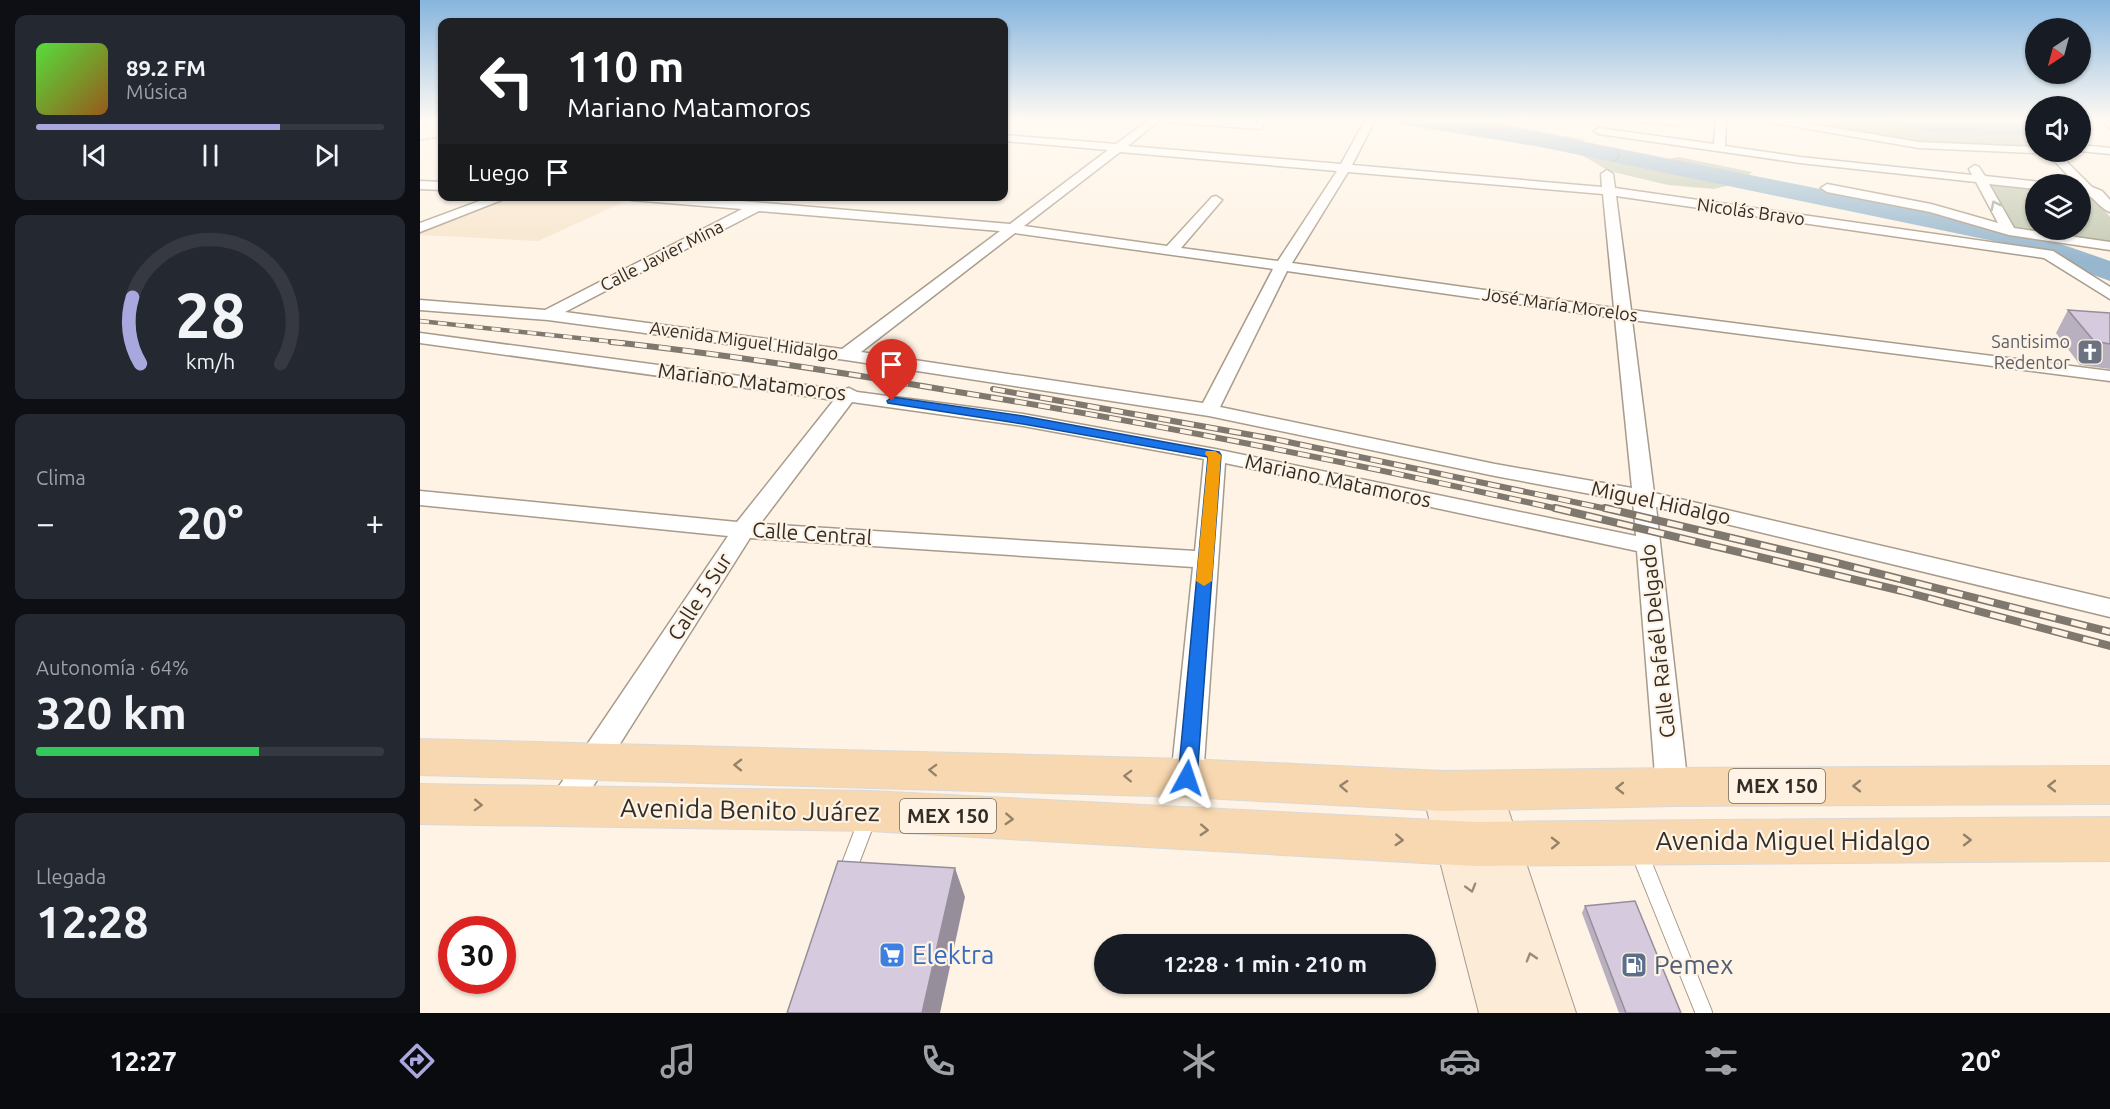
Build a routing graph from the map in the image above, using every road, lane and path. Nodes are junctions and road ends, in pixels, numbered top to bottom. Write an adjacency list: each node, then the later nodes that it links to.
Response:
1 (1095, 166): 21 (street)
2 (1337, 166): 6 (street, Nicolás Bravo)
3 (1932, 166): 7 (street)
4 (1974, 166): 7 (street)
5 (2067, 166): 13 (street)
6 (1345, 167): 8 (street, Nicolás Bravo); 25 (street)
7 (1982, 179): 9 (street); 22 (street, one-way to 7)
8 (1607, 182): 26 (street, Nicolás Bravo); 29 (street, Calle Rafaél Delgado)
9 (2025, 184)
10 (420, 185): 11 (street)
11 (438, 186)
12 (1827, 188): 22 (street)
13 (2095, 192): 19 (street)
14 (1216, 200): 24 (street)
15 (493, 201): 20 (street)
16 (694, 201): 18 (street, José María Morelos)
17 (767, 201): 18 (street, Calle Javier Mina)
18 (757, 206): 21 (street, José María Morelos); 30 (street, Calle Javier Mina)
19 (2110, 208)
20 (420, 228)
21 (1010, 228): 24 (street, José María Morelos); 32 (street)
22 (2009, 231): 23 (street)
23 (2110, 246)
24 (1172, 249): 25 (street, José María Morelos)
25 (1284, 265): 29 (street, José María Morelos); 35 (street)
26 (2110, 294)
27 (420, 305): 28 (street, Avenida Miguel Hidalgo)
28 (476, 309): 30 (street, Avenida Miguel Hidalgo); 31 (street)
29 (1624, 314): 33 (street, José María Morelos); 37 (street, Calle Rafaél Delgado)
30 (548, 315): 32 (street, Avenida Miguel Hidalgo)
31 (421, 339): 34 (street, Mariano Matamoros)
32 (846, 355): 35 (street, Avenida Miguel Hidalgo)
33 (2110, 376)
34 (849, 394): 36 (street, Mariano Matamoros); 39 (street, Calle 5 Sur)
35 (1209, 410): 37 (street, Miguel Hidalgo)
36 (1215, 455): 40 (street, Mariano Matamoros); 41 (street)
37 (1643, 497): 40 (street, Calle Rafaél Delgado); 42 (street, Miguel Hidalgo)
38 (420, 498): 39 (street, Calle Central)
39 (743, 530): 41 (street, Calle Central); 44 (street, Calle 5 Sur)
40 (1648, 546): 48 (street, Calle Rafaél Delgado)
41 (1206, 560): 46 (street)
42 (2110, 608)
43 (420, 757): 44 (main road, Avenida Benito Juárez / MEX 150)
44 (593, 761): 45 (main road, Avenida Benito Juárez / MEX 150, one-way to 44); 51 (street, Calle 5 Sur)
45 (885, 768): 46 (main road, Avenida Benito Juárez / MEX 150, one-way to 45); 52 (lane)
46 (1187, 778): 49 (main road, Avenida Benito Juárez / MEX 150, one-way to 46)
47 (2110, 785): 48 (main road, MEX 150, one-way to 48)
48 (1672, 787): 49 (main road, MEX 150, one-way to 49)
49 (1462, 791): 55 (main road)
50 (420, 804): 51 (main road, Avenida Benito Juárez / MEX 150, one-way to 51)
51 (562, 808): 52 (main road, Avenida Benito Juárez / MEX 150)
52 (870, 811): 55 (main road, Avenida Benito Juárez / MEX 150, one-way to 55); 56 (lane)
53 (2110, 839): 54 (main road, Avenida Miguel Hidalgo / MEX 150, one-way to 53)
54 (1635, 842): 55 (main road, Avenida Miguel Hidalgo / MEX 150, one-way to 54); 59 (lane)
55 (1476, 844): 57 (main road, one-way to 57); 58 (main road, one-way to 55)
56 (841, 890)
57 (1506, 1013)
58 (1549, 1013)
59 (1704, 1013)

